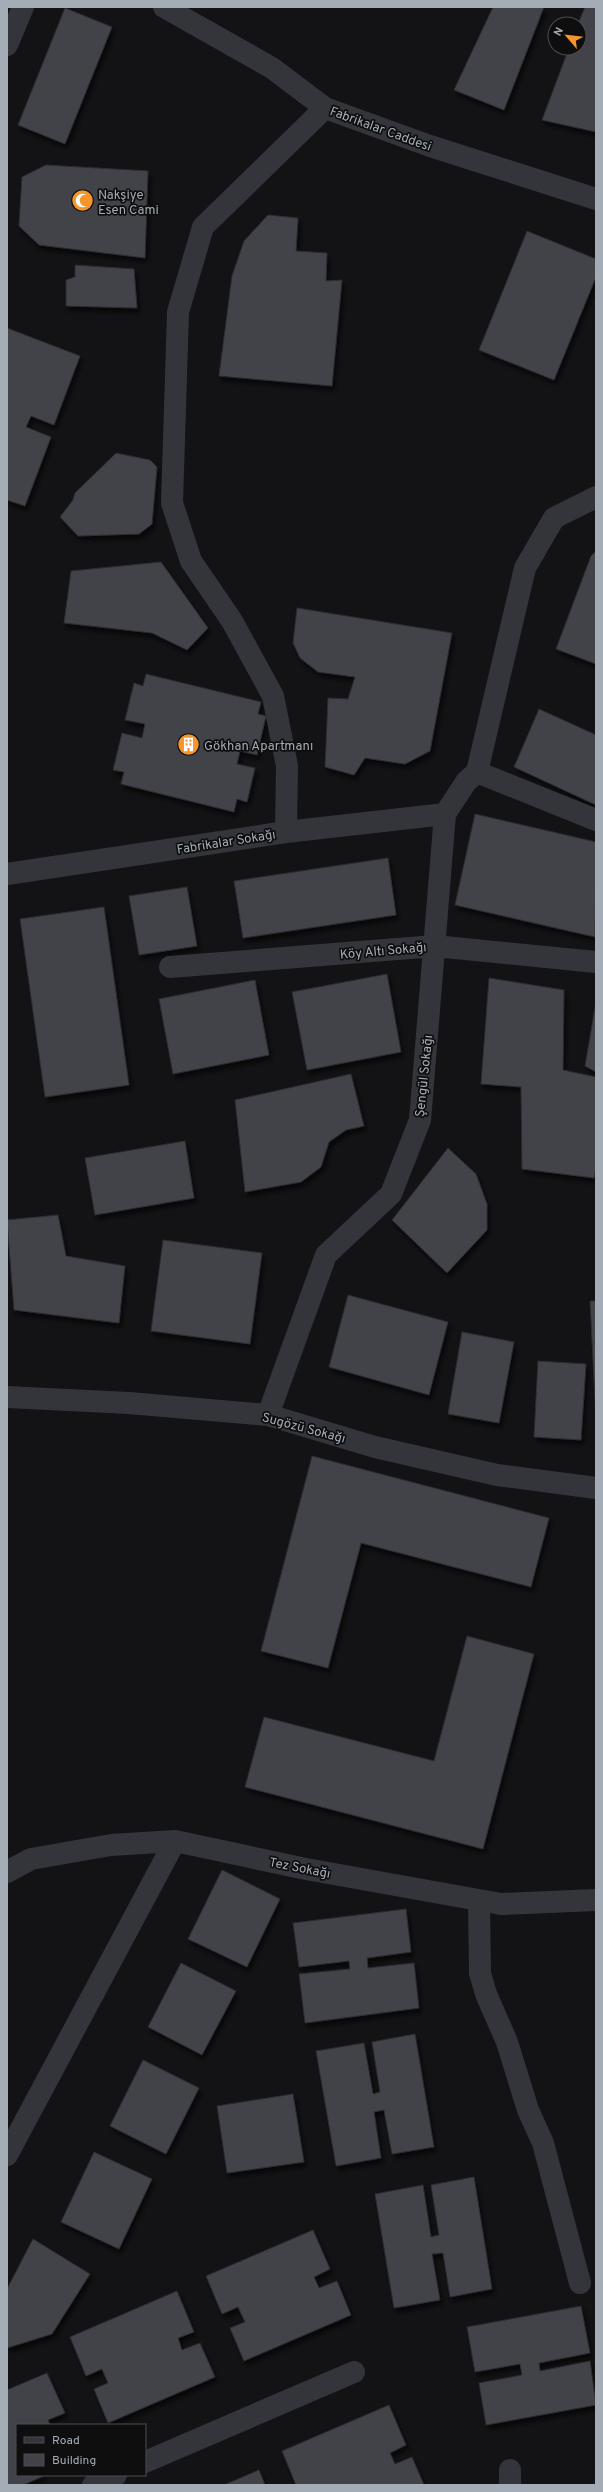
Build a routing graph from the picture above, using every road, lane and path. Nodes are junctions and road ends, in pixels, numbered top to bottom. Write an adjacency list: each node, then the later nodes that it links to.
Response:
1 (23, 7): 3 (street)
2 (164, 7): 4 (street, Fabrikalar Caddesi)
3 (7, 45)
4 (325, 108): 5 (street, Fabrikalar Caddesi); 10 (street)
5 (596, 199)
6 (596, 497): 7 (street)
7 (476, 772): 8 (street); 9 (street)
8 (445, 814): 10 (street, Fabrikalar Sokağı); 12 (street, Şengül Sokağı)
9 (596, 820)
10 (286, 832): 11 (street, Fabrikalar Sokağı)
11 (7, 874)
12 (435, 946): 13 (street, Köy Altı Sokağı); 14 (street, Köy Altı Sokağı); 16 (street, Şengül Sokağı)
13 (596, 962)
14 (170, 967)
15 (7, 1397): 16 (street, Sugözü Sokağı)
16 (268, 1416): 17 (street, Sugözü Sokağı)
17 (596, 1488)
18 (175, 1841): 19 (street, Tez Sokağı); 21 (street, Tez Sokağı); 22 (street)
19 (7, 1872)
20 (596, 1900): 21 (street, Tez Sokağı)
21 (479, 1901): 23 (street)
22 (7, 2155)
23 (580, 2283)
24 (354, 2372): 25 (street)
25 (146, 2462)
26 (114, 2476): 27 (street)
27 (92, 2485)

